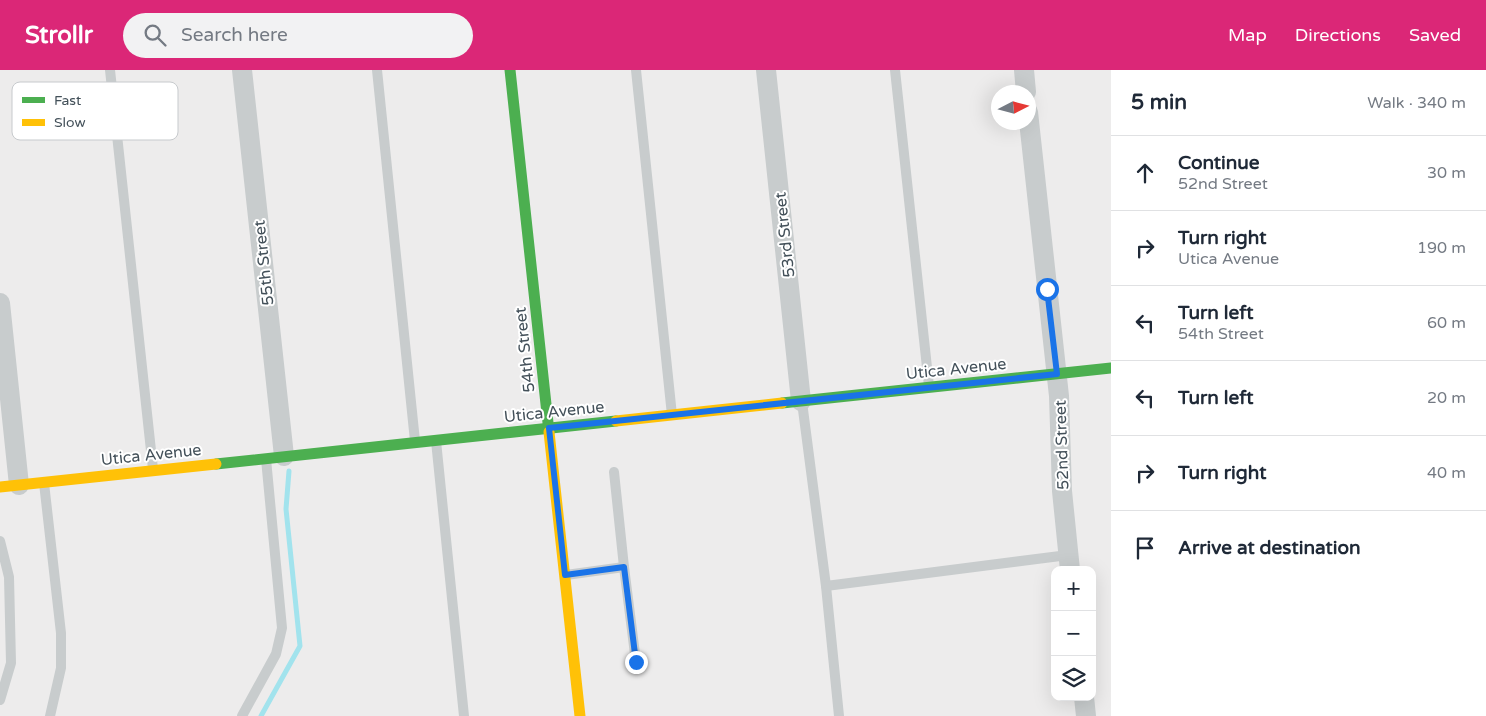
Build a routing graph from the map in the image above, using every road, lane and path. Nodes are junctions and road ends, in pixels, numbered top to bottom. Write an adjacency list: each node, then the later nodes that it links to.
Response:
1 (242, 70): 20 (street, 55th Street)
2 (377, 70): 19 (lane)
3 (510, 70): 17 (street, 54th Street)
4 (636, 70): 16 (lane)
5 (766, 70): 15 (street, 53rd Street)
6 (894, 70): 14 (lane)
7 (1024, 70): 8 (street)
8 (1025, 85)
9 (1030, 130): 13 (street, 52nd Street)
10 (118, 140): 21 (lane)
11 (0, 303): 24 (street)
12 (1111, 368): 13 (street, Utica Avenue)
13 (1057, 374): 14 (street, Utica Avenue); 26 (street, 52nd Street)
14 (929, 387): 15 (street, Utica Avenue)
15 (801, 401): 16 (street, Utica Avenue); 29 (lane)
16 (672, 414): 17 (street, Utica Avenue)
17 (549, 428): 18 (street, Utica Avenue); 28 (street, 54th Street)
18 (436, 440): 19 (street, Utica Avenue); 35 (lane)
19 (415, 442): 20 (street, Utica Avenue)
20 (275, 457): 21 (street, Utica Avenue); 34 (lane)
21 (153, 470): 23 (street, Utica Avenue)
22 (614, 472): 27 (lane)
23 (44, 482): 24 (street, Utica Avenue); 33 (lane)
24 (10, 486)
25 (0, 541): 31 (lane)
26 (1069, 563): 29 (lane)
27 (624, 567): 28 (lane); 30 (lane)
28 (565, 575): 36 (street, 54th Street)
29 (826, 586): 37 (lane)
30 (636, 662)
31 (0, 700)
32 (1084, 701): 38 (street)
33 (50, 716)
34 (242, 716)
35 (464, 716)
36 (580, 716)
37 (839, 716)
38 (1086, 716)

